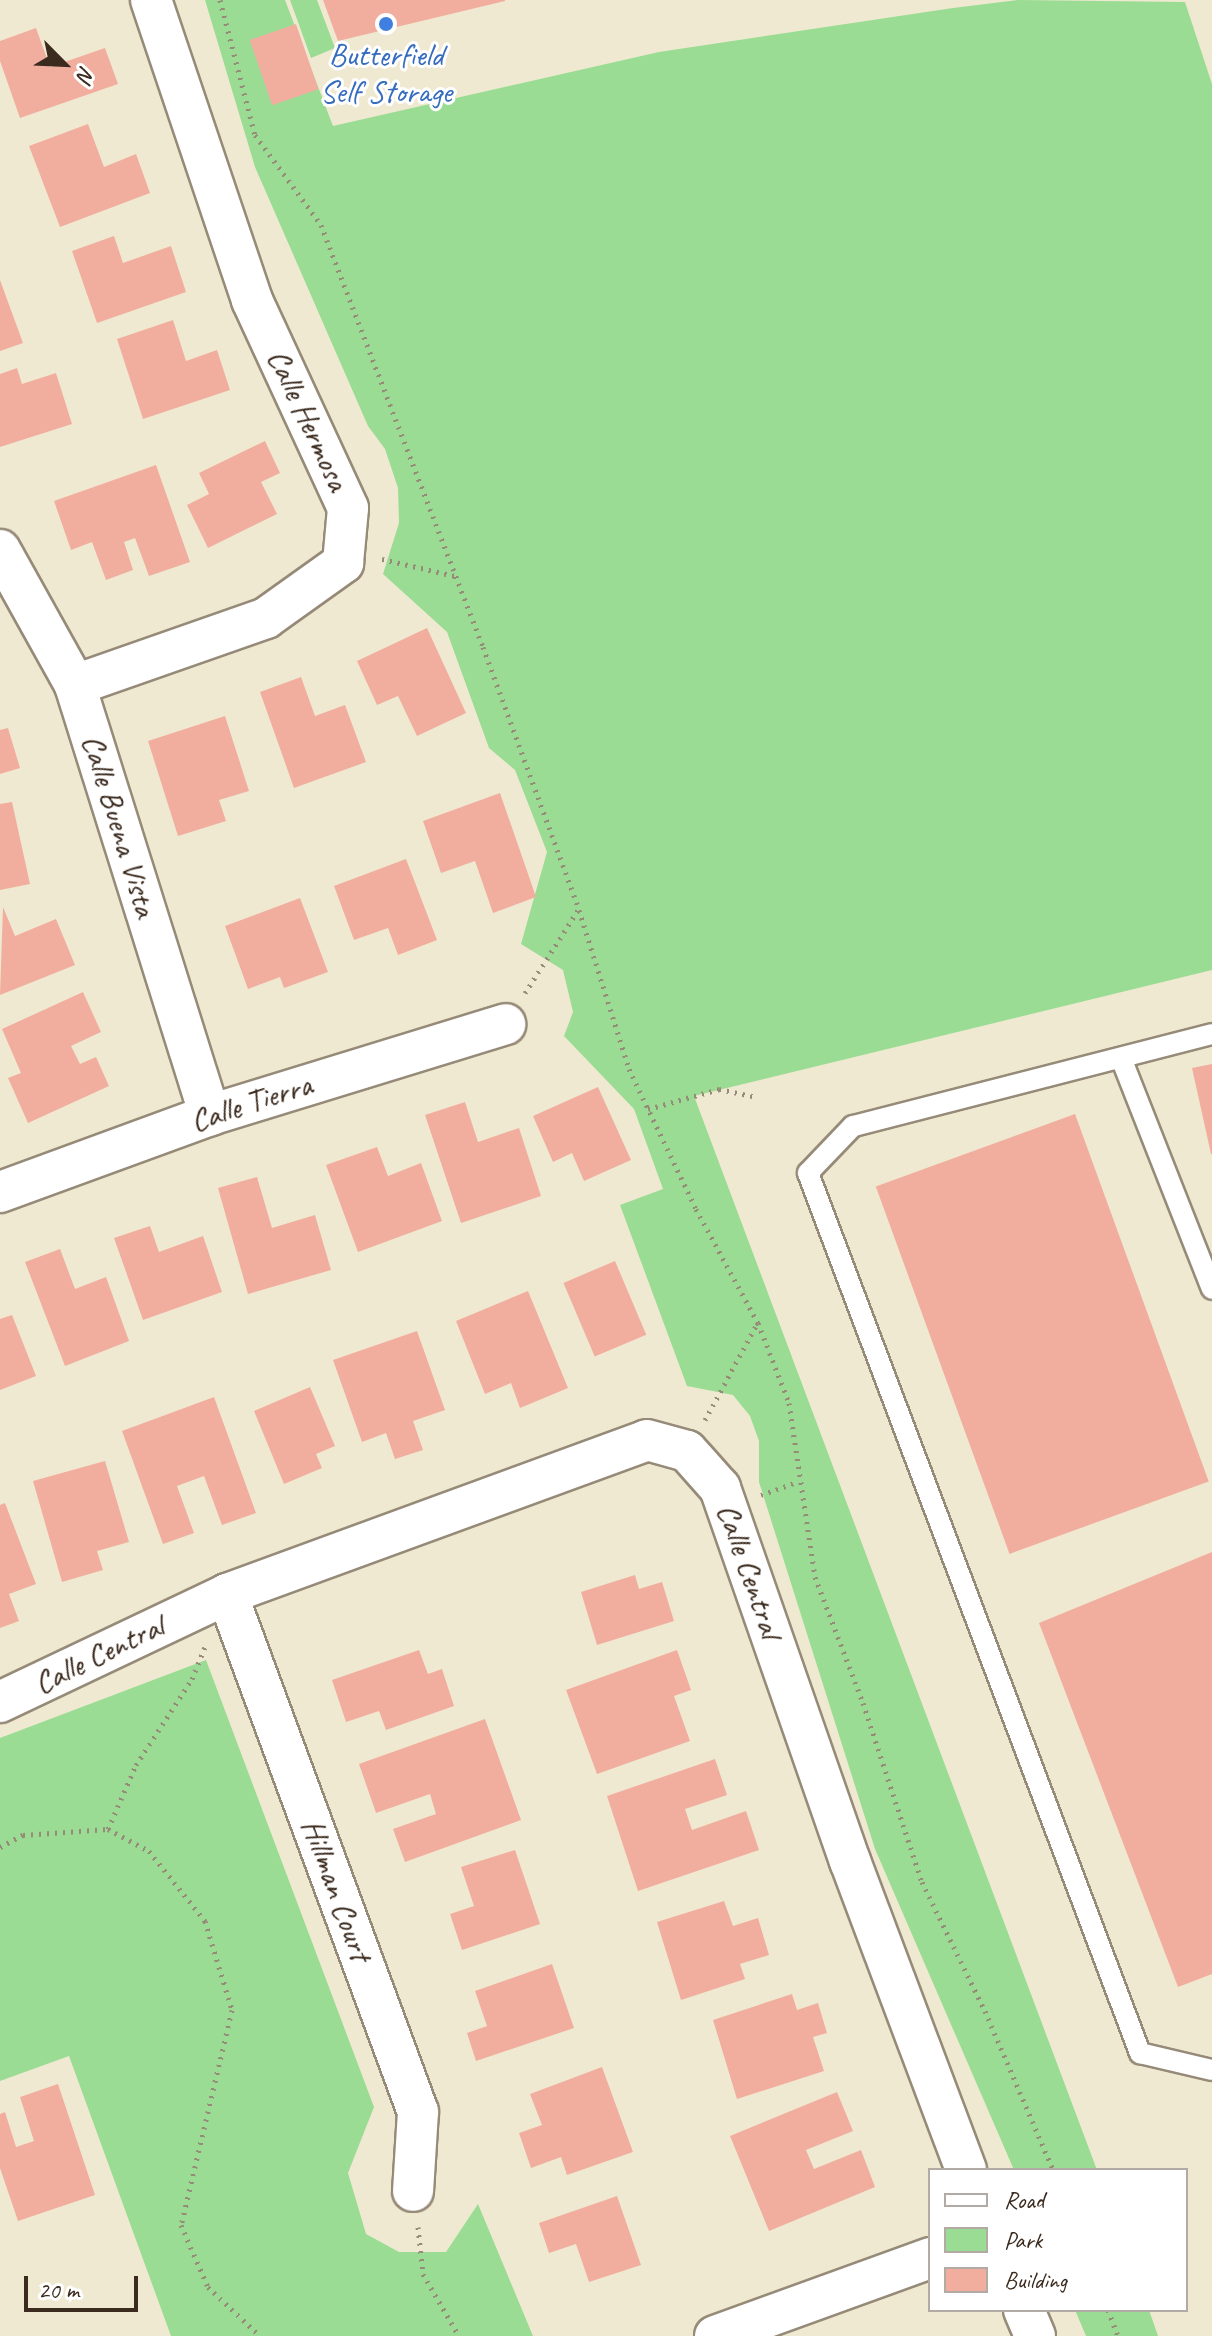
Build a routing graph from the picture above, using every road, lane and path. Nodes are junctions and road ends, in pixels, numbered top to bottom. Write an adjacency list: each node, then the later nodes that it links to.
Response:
1 (151, 0): 4 (street, Calle Hermosa)
2 (220, 0): 5 (path)
3 (0, 550): 6 (street, Calle Buena Vista)
4 (344, 550): 5 (path); 6 (street)
5 (456, 576): 7 (path)
6 (75, 685): 13 (street, Calle Buena Vista)
7 (579, 910): 8 (path); 12 (path)
8 (505, 1024): 13 (street, Calle Tierra)
9 (1212, 1034): 10 (lane)
10 (1121, 1058): 15 (lane); 22 (lane)
11 (756, 1097): 12 (path)
12 (648, 1109): 16 (path)
13 (210, 1115): 14 (street, Calle Tierra)
14 (0, 1192)
15 (1212, 1289)
16 (758, 1323): 17 (path); 24 (path)
17 (687, 1451): 18 (street, Calle Central); 23 (street, Calle Central)
18 (227, 1594): 19 (street, Calle Central); 20 (path); 25 (street, Hillman Court)
19 (0, 1702)
20 (108, 1829): 21 (path); 29 (path)
21 (0, 1847)
22 (1212, 2070)
23 (965, 2168)
24 (1052, 2168)
25 (413, 2191): 30 (path)
26 (928, 2259): 31 (street)
27 (1025, 2312): 32 (street)
28 (1109, 2312): 33 (path)
29 (260, 2336)
30 (459, 2336)
31 (715, 2336)
32 (1035, 2336)
33 (1118, 2336)

